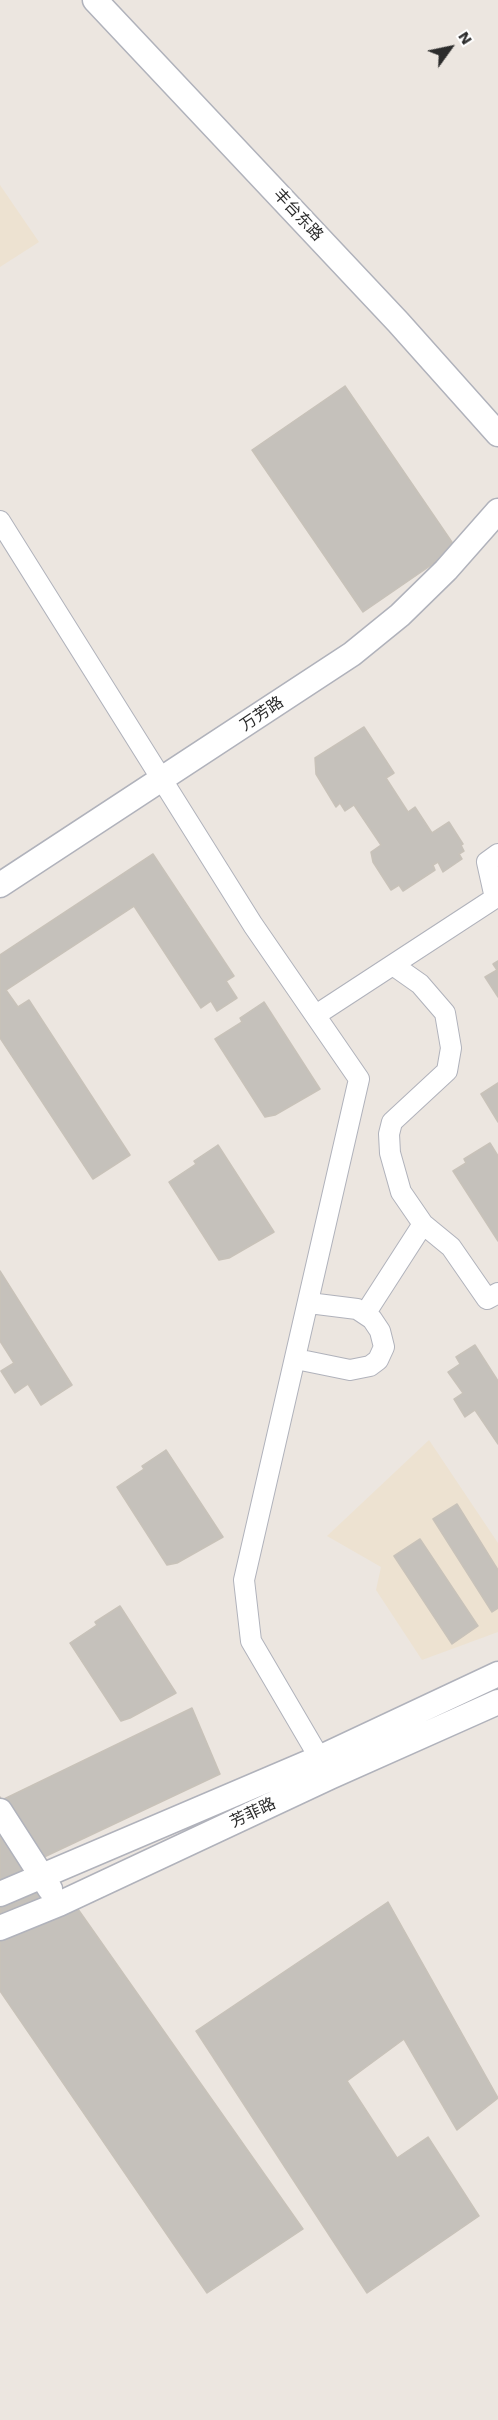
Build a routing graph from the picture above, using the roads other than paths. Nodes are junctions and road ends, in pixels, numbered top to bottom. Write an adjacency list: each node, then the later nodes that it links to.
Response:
1 (95, 0): 2 (street, 丰台东路)
2 (498, 434)
3 (498, 511): 5 (street, 万芳路)
4 (0, 521): 5 (street)
5 (163, 781): 7 (street, 万芳路); 9 (street)
6 (498, 854): 8 (street)
7 (0, 885)
8 (393, 964): 9 (street); 10 (street)
9 (315, 1015): 12 (street)
10 (423, 1224): 11 (street); 13 (street)
11 (498, 1293)
12 (309, 1303): 13 (street); 14 (street)
13 (365, 1314): 14 (street)
14 (296, 1359): 17 (street)
15 (498, 1674): 17 (street, 芳菲路)
16 (498, 1702): 17 (street, 芳菲路)
17 (325, 1767): 19 (street, 芳菲路); 21 (street, 芳菲路)
18 (0, 1811): 19 (street)
19 (43, 1877): 20 (street, 芳菲路); 21 (street)
20 (0, 1894)
21 (59, 1904): 22 (street, 芳菲路)
22 (3, 1921)

